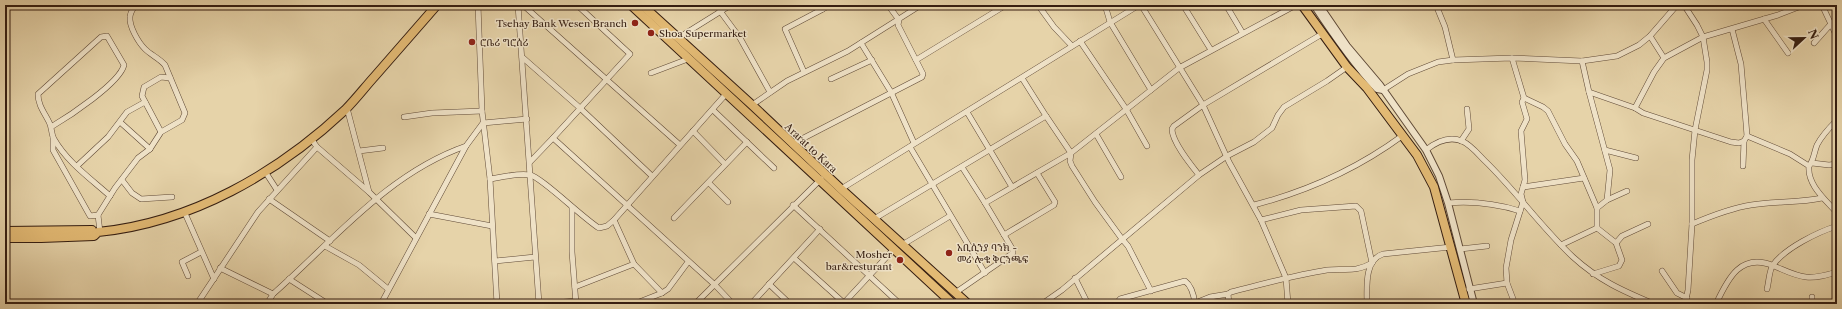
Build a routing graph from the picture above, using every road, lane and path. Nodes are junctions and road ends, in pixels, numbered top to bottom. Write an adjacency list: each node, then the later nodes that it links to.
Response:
1 (135, 5): 59 (street)
2 (437, 5): 73 (main road)
3 (478, 5): 79 (street)
4 (518, 5): 47 (street)
5 (577, 5): 62 (street)
6 (631, 5): 50 (main road, Ararat to Kara)
7 (642, 5): 40 (main road, Ararat to Kara)
8 (731, 5): 29 (street)
9 (830, 5): 28 (street)
10 (888, 5): 31 (street)
11 (921, 5): 31 (street)
12 (1006, 5): 52 (street)
13 (1038, 5): 44 (street)
14 (1105, 5): 32 (street)
15 (1140, 5): 32 (street); 56 (street)
16 (1183, 5): 45 (street)
17 (1226, 5): 35 (street)
18 (1296, 5): 35 (street)
19 (1302, 5): 36 (main road)
20 (1314, 5): 64 (street)
21 (1319, 5): 64 (street)
22 (1436, 5): 53 (street)
23 (1677, 5): 37 (street)
24 (1684, 5): 38 (street)
25 (1804, 5): 30 (street)
26 (1822, 5): 33 (street)
27 (527, 6): 62 (street)
28 (822, 7): 57 (street)
29 (720, 12): 40 (street); 65 (street)
30 (1764, 19): 34 (street); 46 (street)
31 (899, 20): 42 (street); 52 (street)
32 (1110, 22): 41 (street); 63 (street)
33 (1830, 25): 39 (street); 43 (street)
34 (1732, 29): 38 (street); 95 (street)
35 (1242, 32): 45 (street)
36 (1322, 34): 55 (main road); 72 (street)
37 (1650, 36): 49 (street); 54 (street)
38 (1703, 37): 49 (street); 88 (street)
39 (1837, 37)
40 (678, 38): 71 (main road, Ararat to Kara)
41 (1080, 41): 44 (street); 76 (street)
42 (861, 43): 51 (street); 57 (street)
43 (1814, 43)
44 (1072, 46): 60 (street)
45 (1210, 50): 56 (street)
46 (1788, 53)
47 (522, 57): 74 (street); 83 (street)
48 (1512, 58): 53 (street); 54 (street); 69 (street)
49 (1664, 58): 75 (street)
50 (688, 60): 58 (street); 68 (main road, Ararat to Kara)
51 (872, 60): 61 (street); 66 (street)
52 (916, 60): 66 (street)
53 (1453, 60): 64 (street)
54 (1582, 61): 67 (street)
55 (1348, 67): 92 (main road); 112 (street)
56 (1179, 68): 63 (street); 72 (street)
57 (804, 72): 65 (street)
58 (651, 73)
59 (170, 78): 70 (street); 90 (street)
60 (1022, 78): 80 (street); 81 (street)
61 (831, 79)
62 (607, 81): 74 (street); 100 (street)
63 (1151, 90): 76 (street)
64 (1383, 90): 108 (street)
65 (770, 92): 71 (street)
66 (891, 92): 99 (street); 101 (street)
67 (1589, 92): 75 (street); 109 (street)
68 (726, 94): 78 (street); 127 (main road, Ararat to Kara)
69 (1524, 98): 129 (street); 135 (street)
70 (145, 102): 85 (street); 90 (street)
71 (752, 105): 99 (main road, Ararat to Kara)
72 (1203, 105): 112 (street); 125 (street)
73 (347, 108): 96 (main road); 110 (street)
74 (580, 108): 94 (street); 126 (street)
75 (1635, 108): 88 (street)
76 (1126, 109): 91 (street); 103 (street)
77 (1467, 109): 97 (street)
78 (713, 110): 89 (street); 98 (street)
79 (482, 111): 82 (street); 86 (street)
80 (967, 112): 101 (street); 107 (street)
81 (1046, 116): 107 (street); 111 (street)
82 (404, 117)
83 (527, 119): 86 (street); 114 (street)
84 (1837, 120): 116 (street)
85 (120, 122): 106 (street); 118 (street)
86 (483, 123): 102 (street); 130 (street)
87 (52, 127): 87 (street); 93 (street)
88 (1695, 130): 95 (street); 166 (street)
89 (693, 131): 100 (street); 115 (street)
90 (160, 132): 106 (street)
91 (1096, 134): 111 (street); 128 (street)
92 (1402, 136): 152 (street); 187 (main road)
93 (53, 137): 118 (street); 159 (street)
94 (553, 138): 114 (street); 150 (street)
95 (1746, 139): 116 (street); 119 (street)
96 (312, 140): 104 (street); 122 (main road)
97 (1461, 141): 108 (street); 147 (street)
98 (747, 142): 115 (street); 121 (street)
99 (792, 144): 127 (main road, Ararat to Kara)
100 (680, 145): 126 (street)
101 (912, 145): 133 (street); 136 (street)
102 (466, 146): 142 (street); 158 (street)
103 (1147, 146)
104 (317, 147): 137 (street); 139 (street)
105 (383, 148): 110 (street)
106 (150, 149): 131 (street)
107 (990, 149): 120 (street); 134 (street)
108 (1426, 150): 149 (street)
109 (1605, 150): 113 (street); 145 (street)
110 (359, 151): 139 (street)
111 (1071, 153): 123 (street); 179 (street)
112 (1227, 156): 125 (street); 152 (street)
113 (1636, 158)
114 (530, 162): 124 (street)
115 (725, 164): 132 (street)
116 (1811, 164): 117 (street); 143 (street)
117 (1837, 164)
118 (77, 166): 140 (street)
119 (1743, 166)
120 (962, 167): 133 (street); 148 (street)
121 (774, 168)
122 (266, 173): 137 (street); 155 (main road)
123 (1037, 173): 134 (street); 176 (street)
124 (531, 175): 130 (street); 153 (street); 190 (street)
125 (1199, 175): 179 (street)
126 (652, 176): 150 (street)
127 (823, 177): 136 (main road, Ararat to Kara); 151 (street); 186 (main road, Ararat to Kara)
128 (1121, 177)
129 (1584, 178): 135 (street); 154 (street)
130 (490, 179): 168 (street)
131 (122, 180): 140 (street); 141 (street)
132 (708, 183): 146 (street); 161 (street)
133 (932, 186): 160 (street); 162 (street)
134 (1012, 187): 148 (street)
135 (1523, 187): 147 (street)
136 (841, 189): 162 (main road, Ararat to Kara)
137 (277, 190): 144 (street)
138 (1627, 191): 145 (street)
139 (369, 192): 142 (street)
140 (110, 196): 159 (street)
141 (172, 197)
142 (375, 198): 178 (street); 180 (street)
143 (1822, 198): 157 (street); 166 (street)
144 (269, 199): 180 (street); 197 (street)
145 (1607, 200): 154 (street)
146 (728, 202)
147 (1523, 202): 156 (street); 183 (street)
148 (985, 203): 176 (street)
149 (1448, 203): 156 (street); 188 (street)
150 (626, 205): 163 (street); 193 (street)
151 (793, 205): 171 (street); 210 (street)
152 (1254, 205): 164 (street)
153 (572, 208): 163 (street); 211 (street)
154 (1596, 208): 170 (street)
155 (184, 211): 173 (main road); 189 (street)
156 (1520, 211): 208 (street)
157 (1837, 213)
158 (430, 214): 168 (street); 178 (street)
159 (98, 215): 173 (street)
160 (950, 216): 186 (street); 200 (street)
161 (674, 218)
162 (874, 219): 186 (main road, Ararat to Kara)
163 (614, 220): 195 (street)
164 (1261, 220): 194 (street); 206 (street)
165 (1648, 224): 182 (street)
166 (1692, 224): 221 (street)
167 (5, 226): 175 (main road)
168 (492, 226): 192 (street)
169 (1837, 226): 196 (street)
170 (1597, 228): 182 (street); 183 (street)
171 (820, 229): 191 (street); 203 (street)
172 (5, 231): 174 (main road)
173 (99, 232): 175 (main road)
174 (17, 235): 175 (main road); 177 (main road)
175 (28, 235): 181 (main road)
176 (1004, 236): 200 (street)
177 (5, 238)
178 (416, 238): 212 (street)
179 (1122, 239): 205 (street); 215 (street)
180 (330, 241): 184 (street)
181 (5, 243)
182 (1616, 243): 201 (street)
183 (1562, 245): 201 (street)
184 (325, 246): 207 (street); 212 (street)
185 (1487, 246): 188 (street)
186 (898, 247): 203 (street); 217 (main road, Ararat to Kara); 223 (main road, Ararat to Kara)
187 (1451, 247): 194 (street); 245 (main road)
188 (1460, 249): 213 (street)
189 (201, 252): 202 (street); 204 (street)
190 (535, 257): 192 (street); 230 (street)
191 (794, 258): 209 (street); 236 (street)
192 (495, 262): 229 (street)
193 (688, 262): 210 (street); 216 (street)
194 (1372, 263): 206 (street); 244 (street)
195 (634, 264): 211 (street); 216 (street)
196 (1773, 265): 199 (street); 214 (street); 250 (street)
197 (220, 268): 204 (street); 218 (street)
198 (1662, 271): 221 (street)
199 (1837, 272)
200 (985, 273): 217 (street)
201 (1593, 274): 248 (street)
202 (188, 276)
203 (870, 276): 236 (street); 237 (street)
204 (214, 278): 225 (street)
205 (1075, 278): 239 (street); 240 (street)
206 (1286, 278): 219 (street); 243 (street)
207 (289, 279): 218 (street); 227 (street)
208 (1507, 283): 213 (street); 247 (street)
209 (769, 284): 234 (street); 235 (street)
210 (715, 285): 232 (street); 233 (street)
211 (575, 287): 222 (street)
212 (388, 289): 228 (street)
213 (1469, 289): 246 (street)
214 (1767, 289)
215 (1151, 291): 224 (street); 241 (street)
216 (662, 293): 231 (street)
217 (955, 293): 238 (main road, Ararat to Kara)
218 (273, 294): 226 (street)
219 (1228, 294): 224 (street); 242 (street)
220 (1812, 297): 251 (street)
221 (1687, 298): 249 (street)
222 (576, 303): 230 (street)
223 (951, 303)
224 (1195, 303)
225 (196, 304)
226 (267, 304)
227 (328, 304)
228 (381, 304)
229 (497, 304)
230 (540, 304)
231 (634, 304)
232 (695, 304)
233 (733, 304)
234 (751, 304)
235 (790, 304)
236 (843, 304)
237 (898, 304)
238 (968, 304)
239 (1042, 304)
240 (1088, 304)
241 (1116, 304)
242 (1229, 304)
243 (1288, 304)
244 (1368, 304)
245 (1466, 304)
246 (1474, 304)
247 (1516, 304)
248 (1654, 304)
249 (1686, 304)
250 (1716, 304)
251 (1812, 304)

